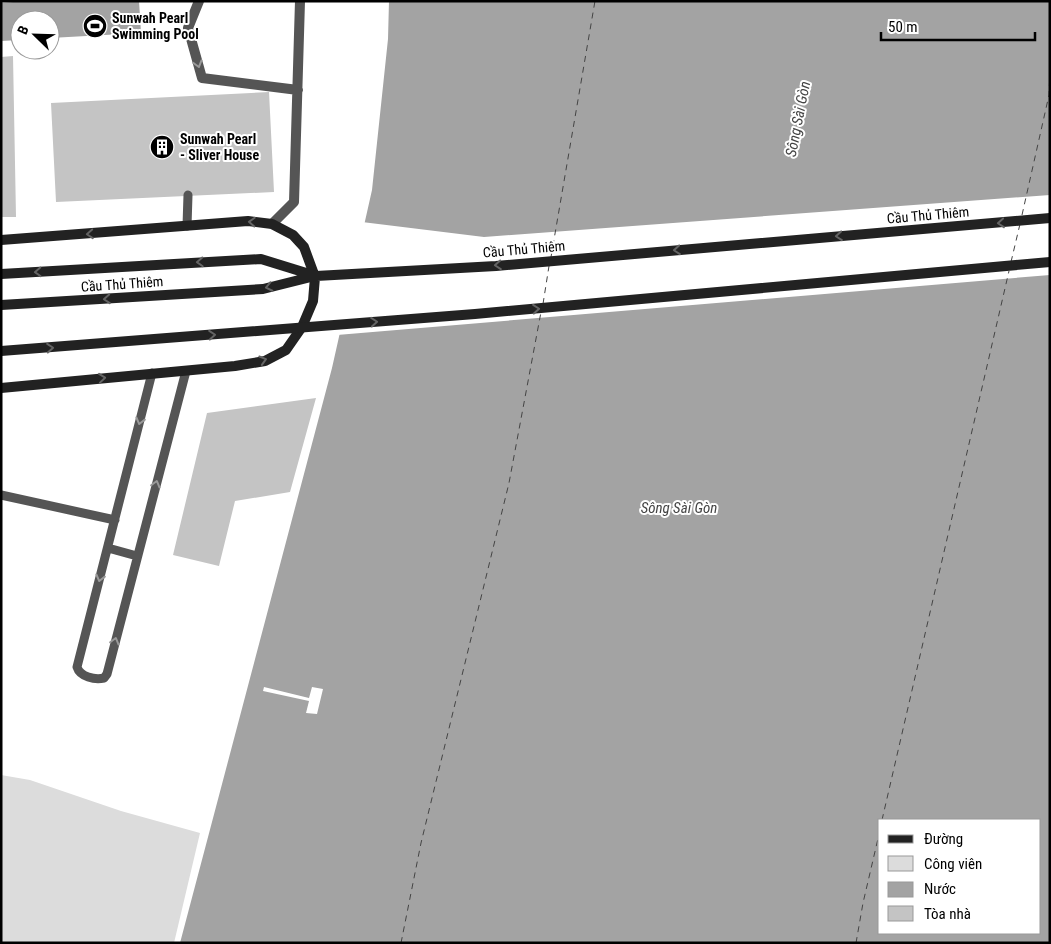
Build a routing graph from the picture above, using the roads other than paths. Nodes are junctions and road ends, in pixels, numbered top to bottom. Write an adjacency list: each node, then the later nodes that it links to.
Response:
1 (199, 1): 3 (street, one-way to 3)
2 (300, 1): 3 (street)
3 (298, 90): 6 (street)
4 (188, 196): 7 (lane)
5 (1050, 218): 11 (main road, Cầu Thủ Thiêm, one-way to 11)
6 (272, 224): 7 (main road, one-way to 7); 14 (main road, one-way to 6)
7 (187, 226): 8 (main road, one-way to 8)
8 (1, 240)
9 (1050, 262): 13 (main road, one-way to 9, bridge)
10 (1, 274): 11 (main road, one-way to 10, bridge)
11 (316, 276): 12 (main road, Cầu Thủ Thiêm, one-way to 12, bridge)
12 (1, 305)
13 (1, 351)
14 (186, 371): 15 (main road); 20 (lane, one-way to 14)
15 (152, 373): 16 (main road, one-way to 15); 18 (lane, one-way to 18)
16 (1, 388)
17 (1, 495): 18 (lane)
18 (115, 520): 19 (lane)
19 (108, 548): 20 (lane); 20 (lane, one-way to 20)
20 (137, 556)

